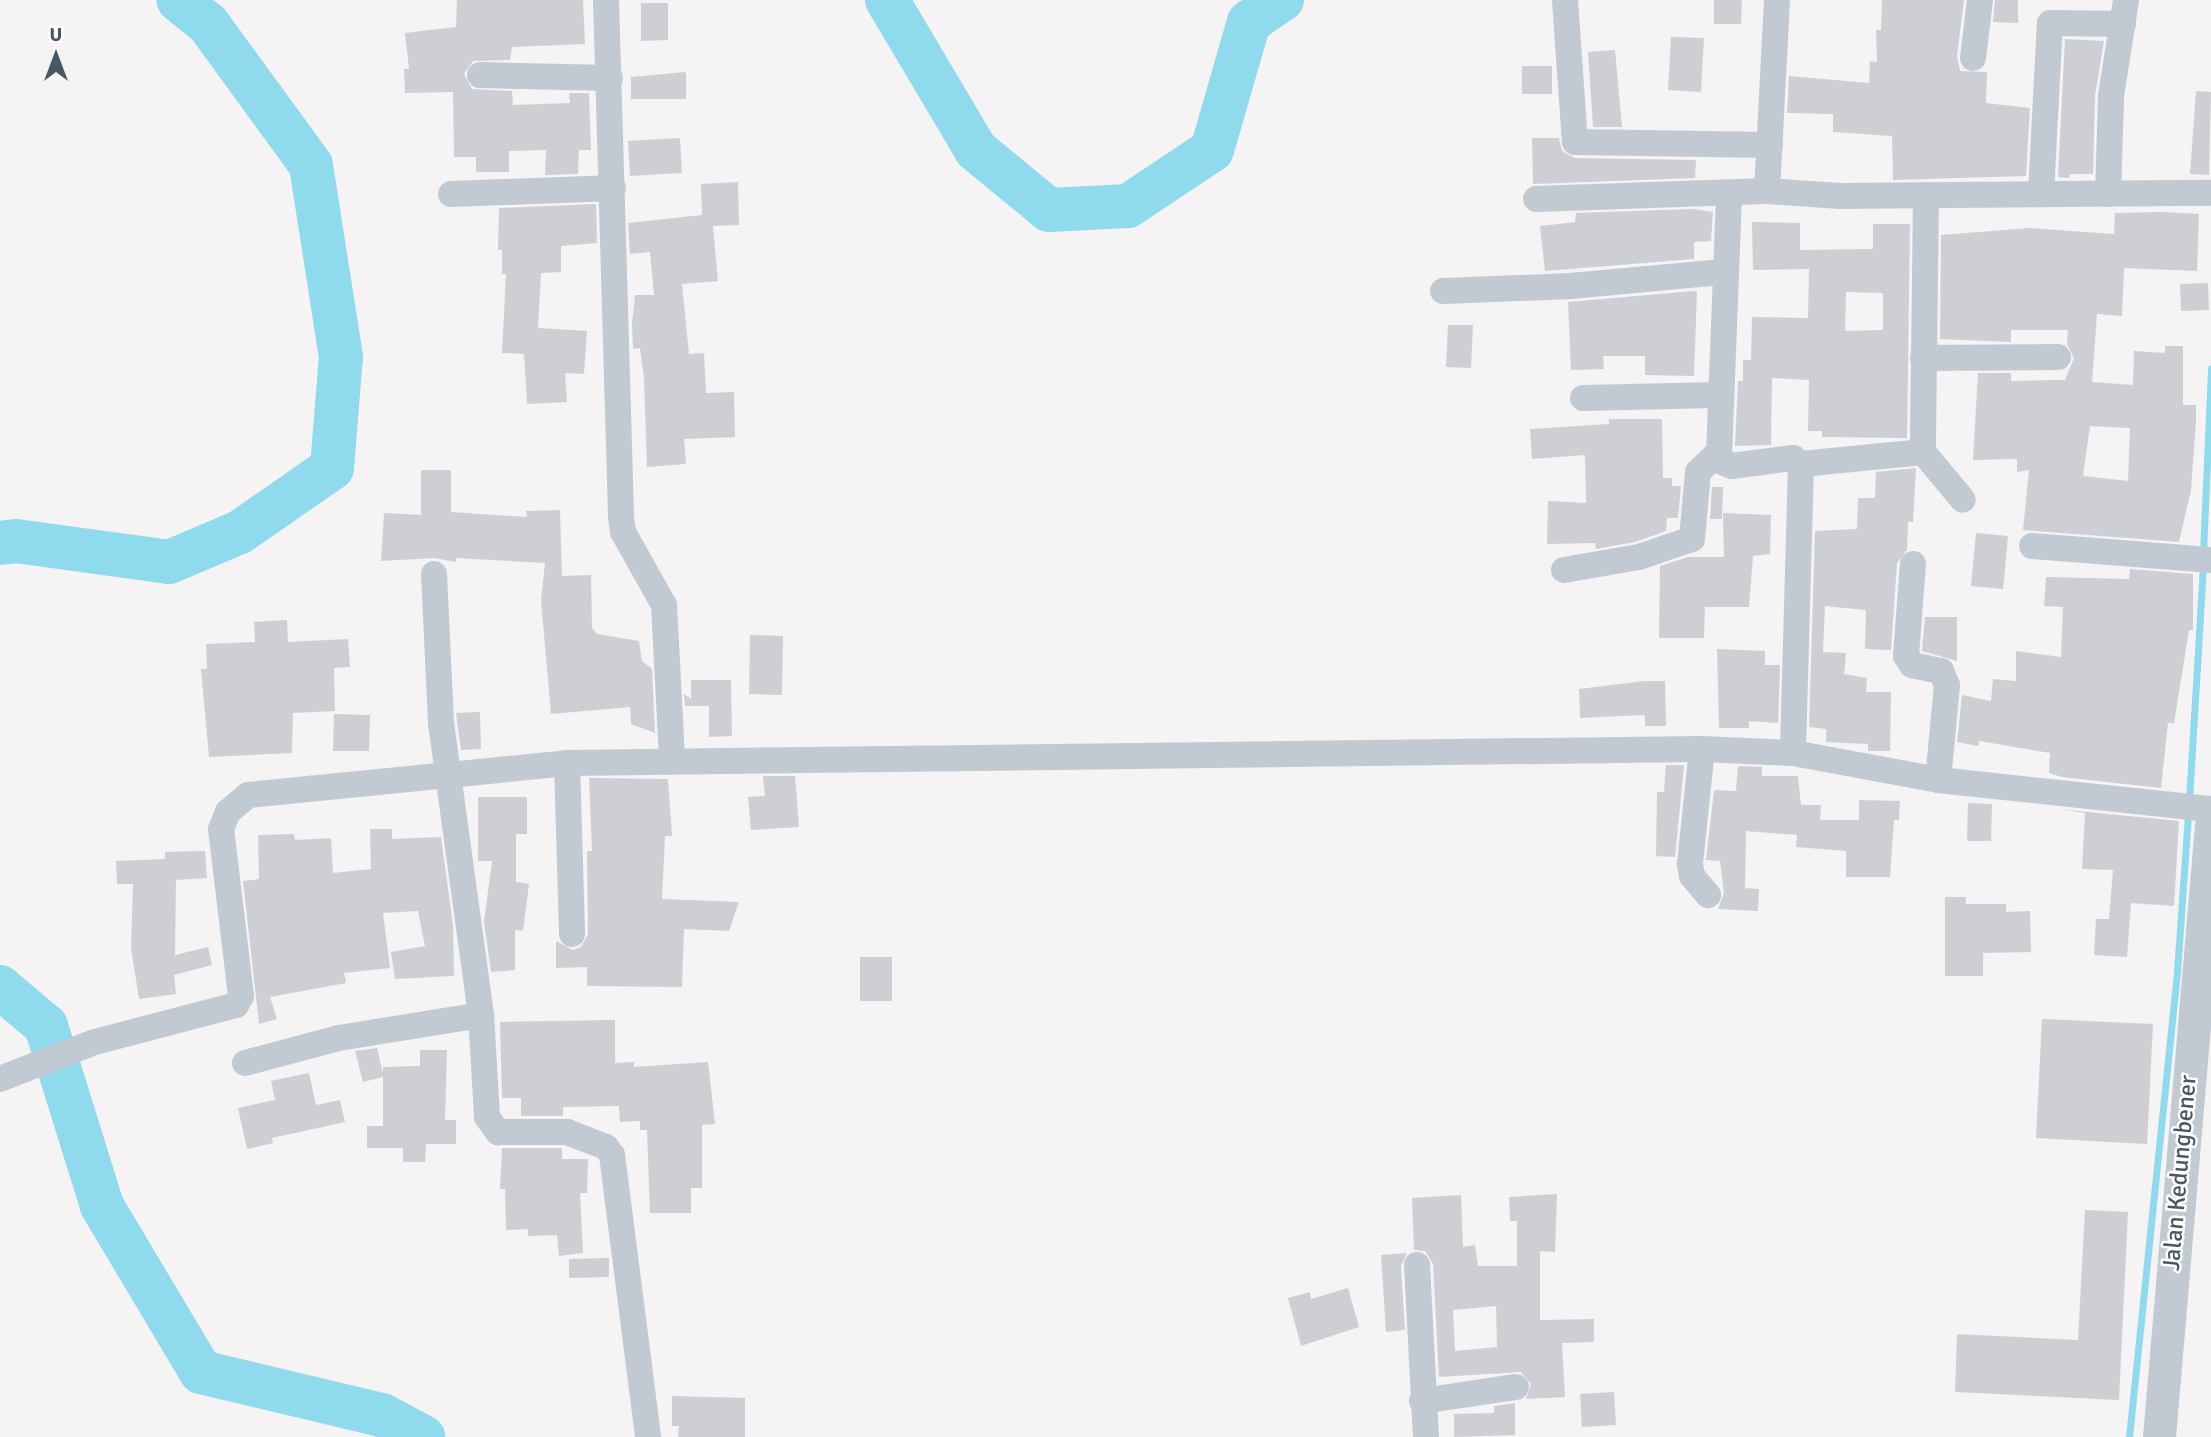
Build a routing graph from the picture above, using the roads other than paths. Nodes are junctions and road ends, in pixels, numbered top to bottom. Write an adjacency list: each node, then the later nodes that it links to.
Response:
1 (607, 0): 8 (street)
2 (1564, 0): 9 (street)
3 (1777, 0): 9 (street)
4 (1980, 0): 6 (street)
5 (2125, 12): 12 (street); 15 (street)
6 (1973, 58)
7 (480, 75): 8 (street)
8 (610, 78): 10 (street)
9 (1770, 145): 11 (street)
10 (614, 188): 14 (street); 36 (street)
11 (1767, 191): 16 (street); 17 (street)
12 (2041, 193): 15 (street); 17 (street)
13 (2211, 193): 15 (street)
14 (451, 194)
15 (2108, 194)
16 (1729, 195): 18 (street); 19 (street)
17 (1926, 195): 22 (street)
18 (1536, 199)
19 (1723, 272): 20 (street); 23 (street)
20 (1443, 291)
21 (2058, 357): 22 (street)
22 (1923, 358): 26 (street)
23 (1718, 395): 24 (street); 25 (street)
24 (1583, 398)
25 (1719, 452): 27 (street); 32 (street)
26 (1923, 452): 27 (street); 28 (street)
27 (1801, 464): 35 (street)
28 (1963, 500)
29 (2032, 546): 30 (street)
30 (2200, 560)
31 (1913, 564): 39 (street)
32 (1564, 570)
33 (434, 574): 38 (street)
34 (1702, 749): 35 (street); 36 (street); 41 (street)
35 (1793, 753): 39 (street)
36 (672, 760): 37 (street)
37 (567, 763): 38 (street); 42 (street)
38 (449, 775): 43 (street); 45 (street)
39 (1938, 779): 40 (street)
40 (2208, 814): 51 (street, Jalan Kedungbener)
41 (1708, 895)
42 (572, 934)
43 (481, 1015): 44 (street); 49 (street)
44 (246, 1063)
45 (12, 1073)
46 (1417, 1265): 48 (street)
47 (1516, 1387): 48 (street)
48 (1422, 1401): 50 (street)
49 (648, 1437)
50 (1426, 1437)
51 (2159, 1437)

